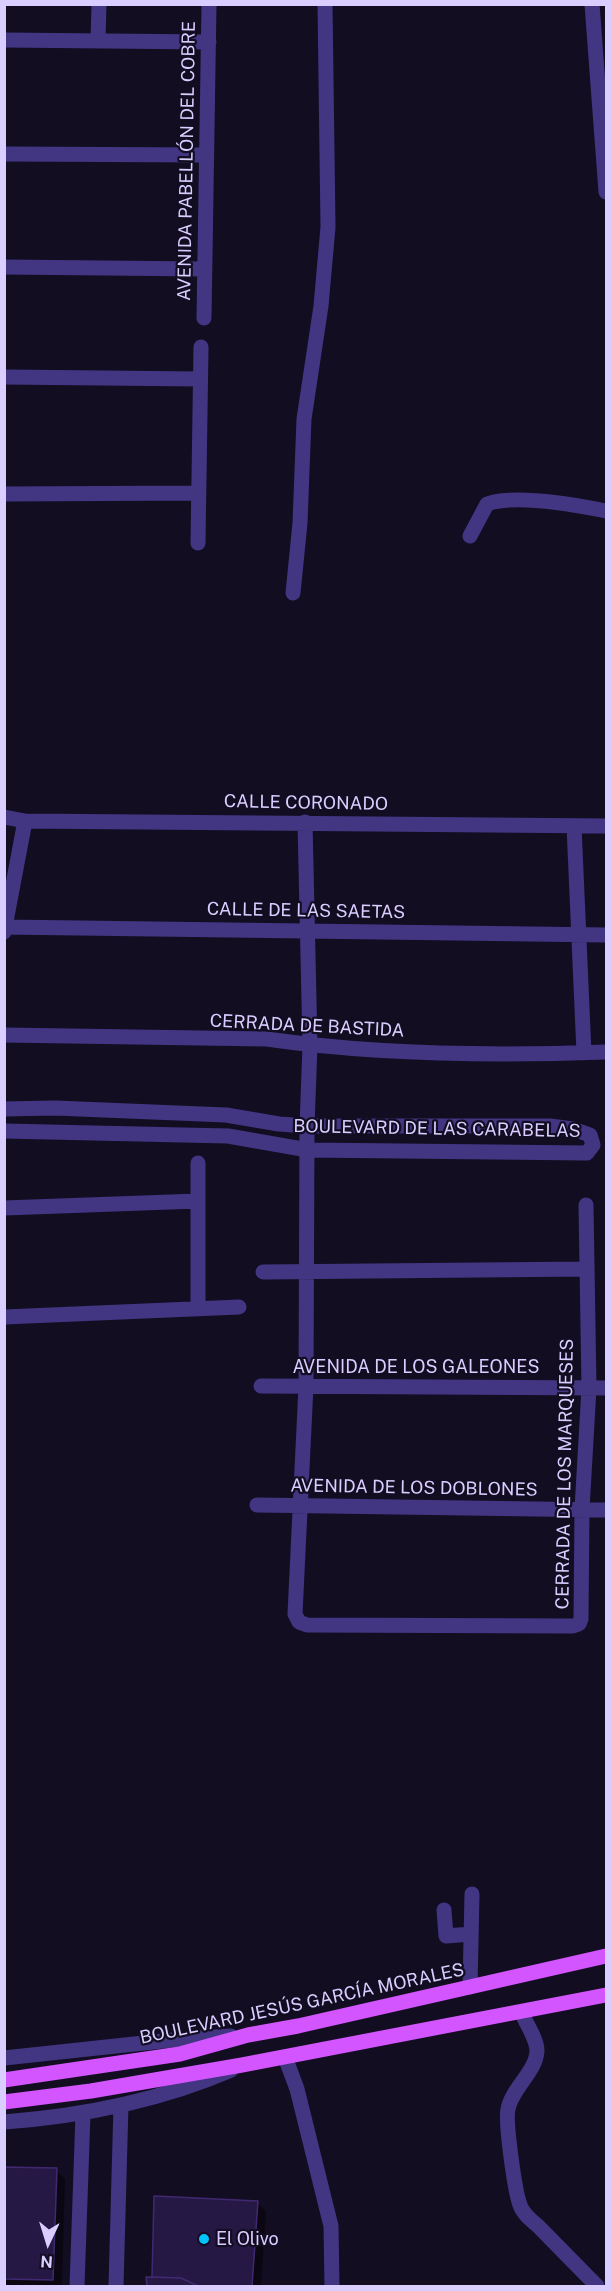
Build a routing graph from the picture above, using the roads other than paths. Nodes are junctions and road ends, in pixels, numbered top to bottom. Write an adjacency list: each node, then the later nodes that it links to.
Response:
1 (99, 4): 6 (street)
2 (209, 4): 7 (street, AVENIDA PABELLÓN DEL COBRE)
3 (325, 4): 22 (street)
4 (592, 4): 10 (street)
5 (4, 40): 6 (street)
6 (98, 41): 7 (street)
7 (209, 42): 9 (street, AVENIDA PABELLÓN DEL COBRE)
8 (4, 154): 9 (street)
9 (206, 155): 12 (street, AVENIDA PABELLÓN DEL COBRE)
10 (606, 192)
11 (4, 267): 12 (street)
12 (204, 269): 13 (street, AVENIDA PABELLÓN DEL COBRE)
13 (204, 318)
14 (201, 347): 16 (street)
15 (4, 377): 16 (street)
16 (200, 379): 17 (street)
17 (198, 493): 18 (street); 21 (street)
18 (4, 494)
19 (606, 511): 20 (street)
20 (470, 536)
21 (198, 543)
22 (293, 593)
23 (4, 817): 24 (street, CALLE CORONADO)
24 (25, 821): 25 (street, CALLE CORONADO); 28 (street)
25 (305, 822): 26 (street, CALLE CORONADO); 29 (street, CERRADA DE LOS MARQUESES)
26 (574, 826): 27 (street, CALLE CORONADO); 30 (street)
27 (606, 826)
28 (5, 929): 29 (street, CALLE DE LAS SAETAS)
29 (307, 931): 30 (street, CALLE DE LAS SAETAS); 33 (street, CERRADA DE LOS MARQUESES)
30 (579, 935): 31 (street, CALLE DE LAS SAETAS); 35 (street)
31 (606, 935)
32 (4, 1035): 33 (street, CERRADA DE BASTIDA)
33 (310, 1046): 35 (street, CERRADA DE BASTIDA); 37 (street, CERRADA DE LOS MARQUESES)
34 (606, 1052): 35 (street, CERRADA DE BASTIDA)
35 (584, 1053)
36 (4, 1109): 37 (street, BOULEVARD DE LAS CARABELAS)
37 (307, 1126): 39 (street, CERRADA DE LOS MARQUESES); 39 (street, BOULEVARD DE LAS CARABELAS)
38 (4, 1131): 39 (street, BOULEVARD DE LAS CARABELAS)
39 (308, 1150): 46 (street, CERRADA DE LOS MARQUESES)
40 (198, 1163): 41 (street)
41 (198, 1201): 43 (street); 47 (street)
42 (586, 1205): 44 (street, CERRADA DE LOS MARQUESES)
43 (4, 1208)
44 (587, 1269): 46 (street); 52 (street, CERRADA DE LOS MARQUESES)
45 (263, 1272): 46 (street)
46 (307, 1273): 51 (street, CERRADA DE LOS MARQUESES)
47 (198, 1307): 48 (street); 49 (street)
48 (239, 1307)
49 (4, 1317)
50 (261, 1386): 51 (street, AVENIDA DE LOS GALEONES)
51 (306, 1386): 52 (street, AVENIDA DE LOS GALEONES); 55 (street, CERRADA DE LOS MARQUESES)
52 (589, 1388): 53 (street, AVENIDA DE LOS GALEONES); 56 (street, CERRADA DE LOS MARQUESES)
53 (606, 1388)
54 (256, 1505): 55 (street, AVENIDA DE LOS DOBLONES)
55 (300, 1507): 56 (street, AVENIDA DE LOS DOBLONES); 56 (street, CERRADA DE LOS MARQUESES)
56 (582, 1509): 57 (street, AVENIDA DE LOS DOBLONES)
57 (606, 1510)
58 (472, 1894): 60 (street)
59 (444, 1910): 60 (street)
60 (471, 1934): 62 (street)
61 (606, 1956): 62 (main road, BOULEVARD JESÚS GARCÍA MORALES)
62 (470, 1987): 65 (main road, BOULEVARD JESÚS GARCÍA MORALES)
63 (606, 1995): 64 (main road)
64 (521, 2012): 66 (main road); 77 (street)
65 (248, 2035): 67 (street); 69 (main road, BOULEVARD JESÚS GARCÍA MORALES)
66 (285, 2057): 68 (main road); 76 (street)
67 (4, 2058)
68 (242, 2065): 70 (main road); 71 (street)
69 (4, 2080)
70 (4, 2102)
71 (121, 2105): 72 (street); 75 (street)
72 (83, 2114): 73 (street); 74 (street)
73 (4, 2122)
74 (77, 2286)
75 (116, 2286)
76 (332, 2286)
77 (597, 2286)

